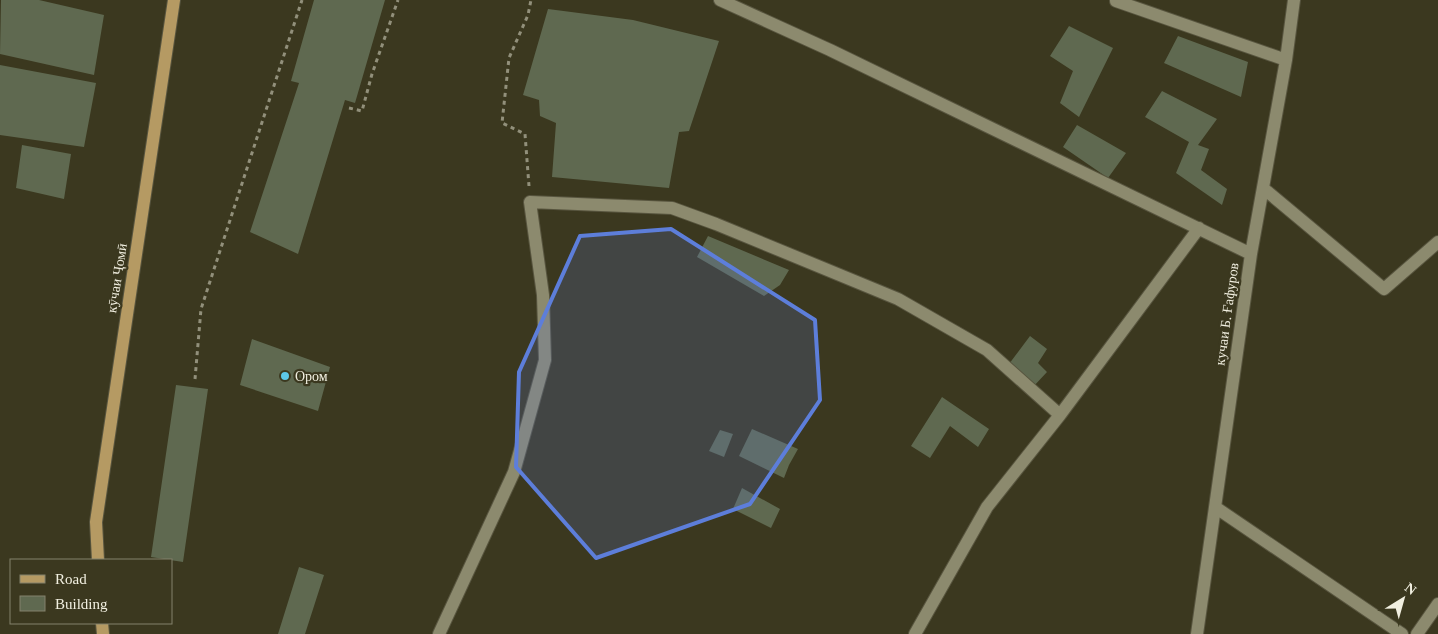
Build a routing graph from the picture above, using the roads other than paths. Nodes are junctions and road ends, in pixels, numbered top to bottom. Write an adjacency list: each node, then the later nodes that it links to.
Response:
1 (174, 0): 12 (main road, кӯчаи Ҷомӣ)
2 (720, 0): 7 (street)
3 (1116, 0): 5 (street)
4 (1294, 0): 5 (street, кучаи Б. Ғафуров)
5 (1286, 60): 6 (street, кучаи Б. Ғафуров)
6 (1263, 188): 8 (street); 9 (street, кучаи Б. Ғафуров)
7 (1199, 228): 9 (street); 10 (street)
8 (1438, 242)
9 (1251, 254): 11 (street, кучаи Б. Ғафуров)
10 (1060, 416): 14 (street); 15 (street)
11 (1215, 508): 16 (street, кучаи Б. Ғафуров); 17 (street)
12 (98, 559)
13 (1438, 604): 18 (street)
14 (439, 634)
15 (915, 634)
16 (1196, 634)
17 (1402, 634)
18 (1417, 634)

